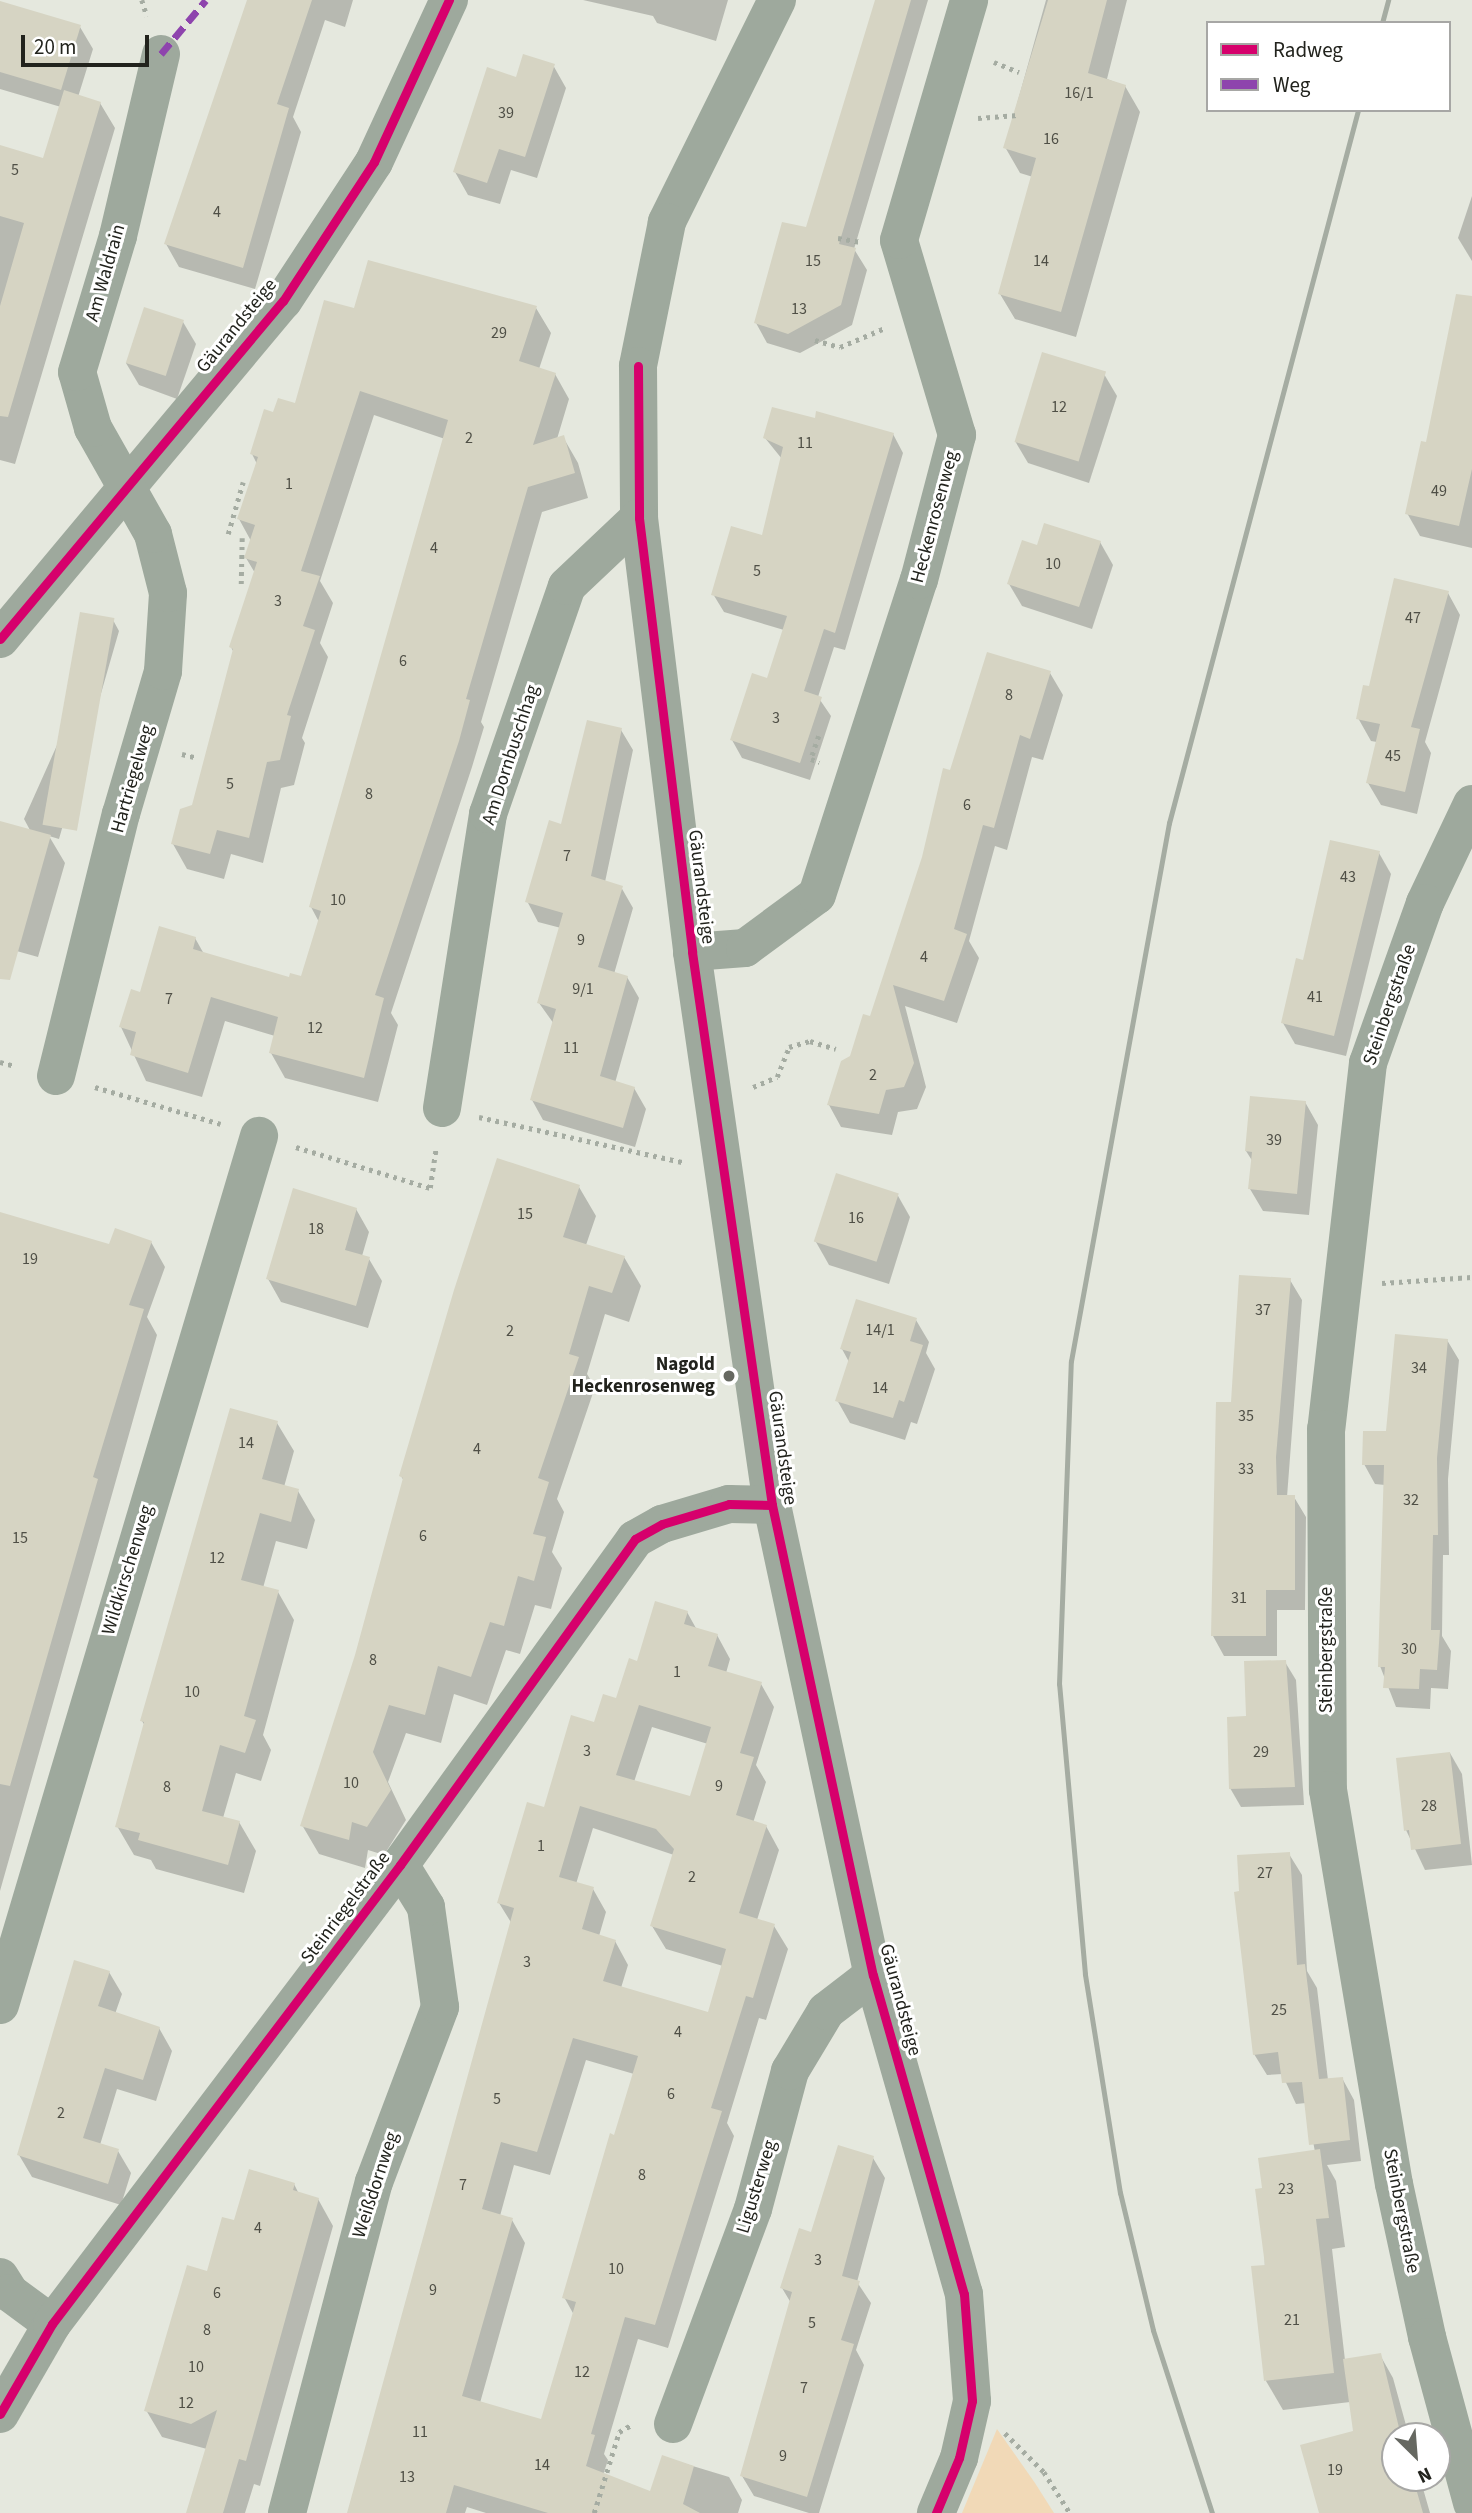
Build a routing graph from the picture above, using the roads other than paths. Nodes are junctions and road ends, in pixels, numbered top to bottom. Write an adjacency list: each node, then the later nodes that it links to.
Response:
1 (449, 0): 5 (street, Gäurandsteige)
2 (777, 0): 6 (street, Gäurandsteige)
3 (969, 0): 9 (street, Heckenrosenweg)
4 (161, 54): 5 (street, Am Waldrain)
5 (126, 485): 7 (street, Gäurandsteige); 10 (street, Hartriegelweg)
6 (639, 517): 9 (street, Gäurandsteige); 11 (street, Am Dornbuschhag)
7 (0, 639)
8 (1472, 804): 21 (street, Steinbergstraße)
9 (692, 952): 13 (street, Gäurandsteige)
10 (56, 1076)
11 (442, 1108)
12 (259, 1136): 16 (street, Wildkirschenweg)
13 (772, 1505): 14 (street, Steinriegelstraße); 15 (street, Gäurandsteige)
14 (400, 1865): 18 (street, Steinriegelstraße); 22 (street, Weißdornweg)
15 (873, 1975): 19 (street, Ligusterweg); 23 (street, Gäurandsteige)
16 (0, 2005)
17 (0, 2277): 18 (street)
18 (52, 2324): 20 (street, Steinriegelstraße)
19 (678, 2410)
20 (0, 2414)
21 (1472, 2503)
22 (286, 2513)
23 (936, 2513)

